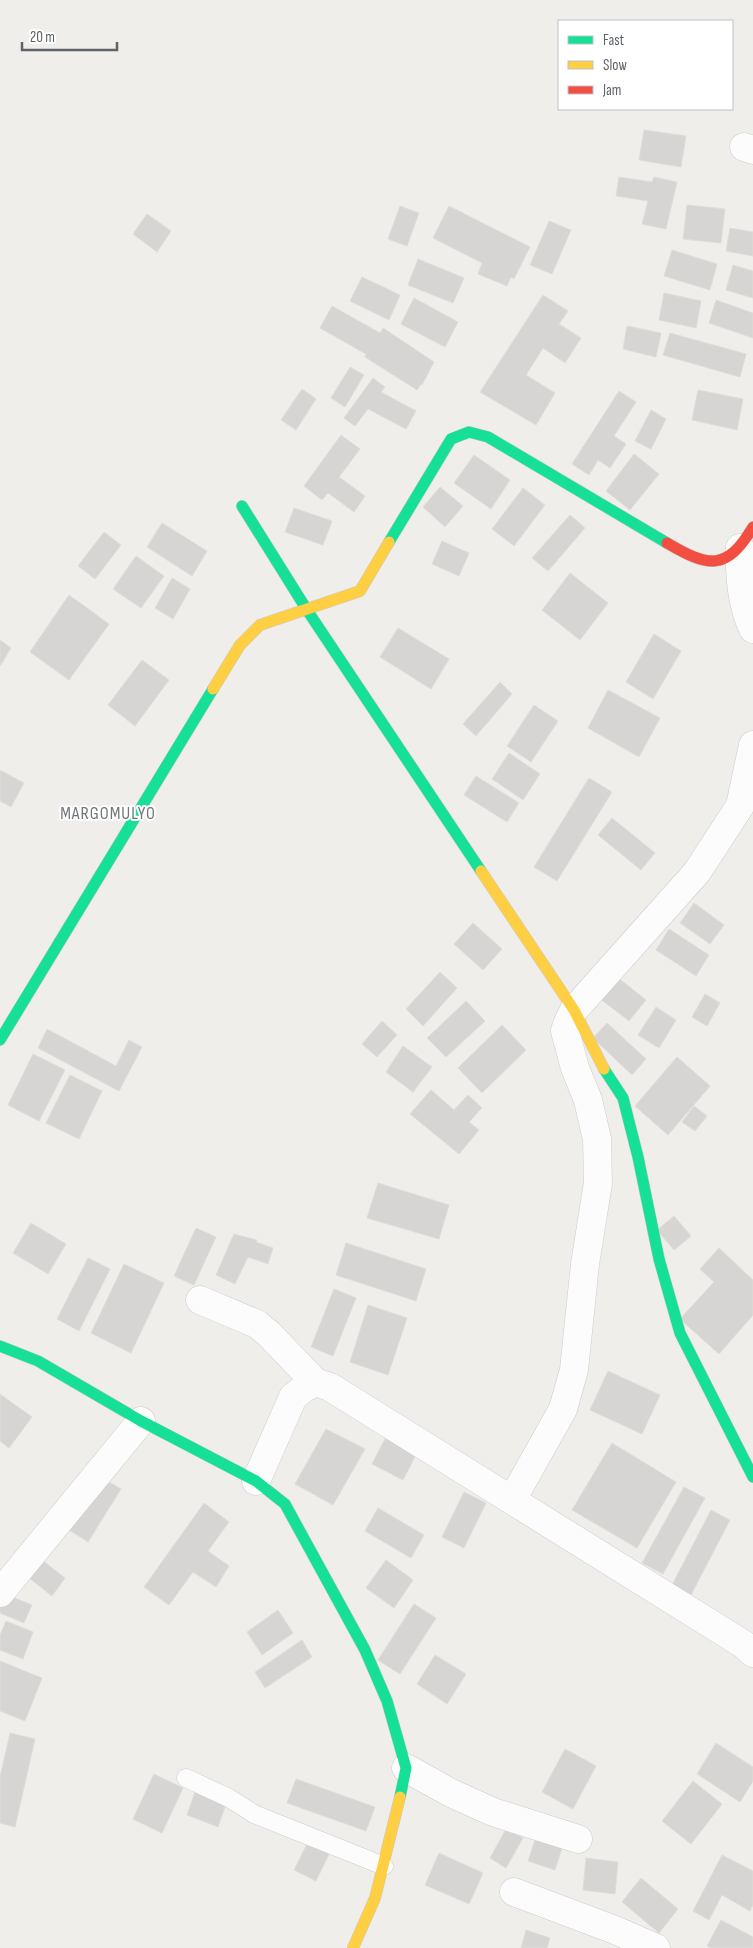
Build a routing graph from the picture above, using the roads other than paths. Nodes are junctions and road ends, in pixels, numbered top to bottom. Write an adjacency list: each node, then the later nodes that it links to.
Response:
1 (242, 506): 3 (street)
2 (746, 538): 3 (street); 4 (street)
3 (307, 610): 7 (street); 8 (street)
4 (753, 629)
5 (753, 745): 6 (street)
6 (746, 809): 7 (street)
7 (574, 1010): 13 (street); 15 (street)
8 (0, 1040)
9 (200, 1300): 11 (street)
10 (0, 1346): 12 (street)
11 (315, 1382): 14 (street); 15 (street)
12 (140, 1421): 14 (street); 16 (street)
13 (753, 1477)
14 (256, 1481): 18 (street)
15 (512, 1500): 17 (street)
16 (0, 1593)
17 (753, 1653)
18 (406, 1768): 20 (street); 21 (street)
19 (186, 1778): 21 (lane)
20 (578, 1839)
21 (384, 1866): 23 (street)
22 (514, 1892): 24 (street)
23 (353, 1948)
24 (656, 1948)

